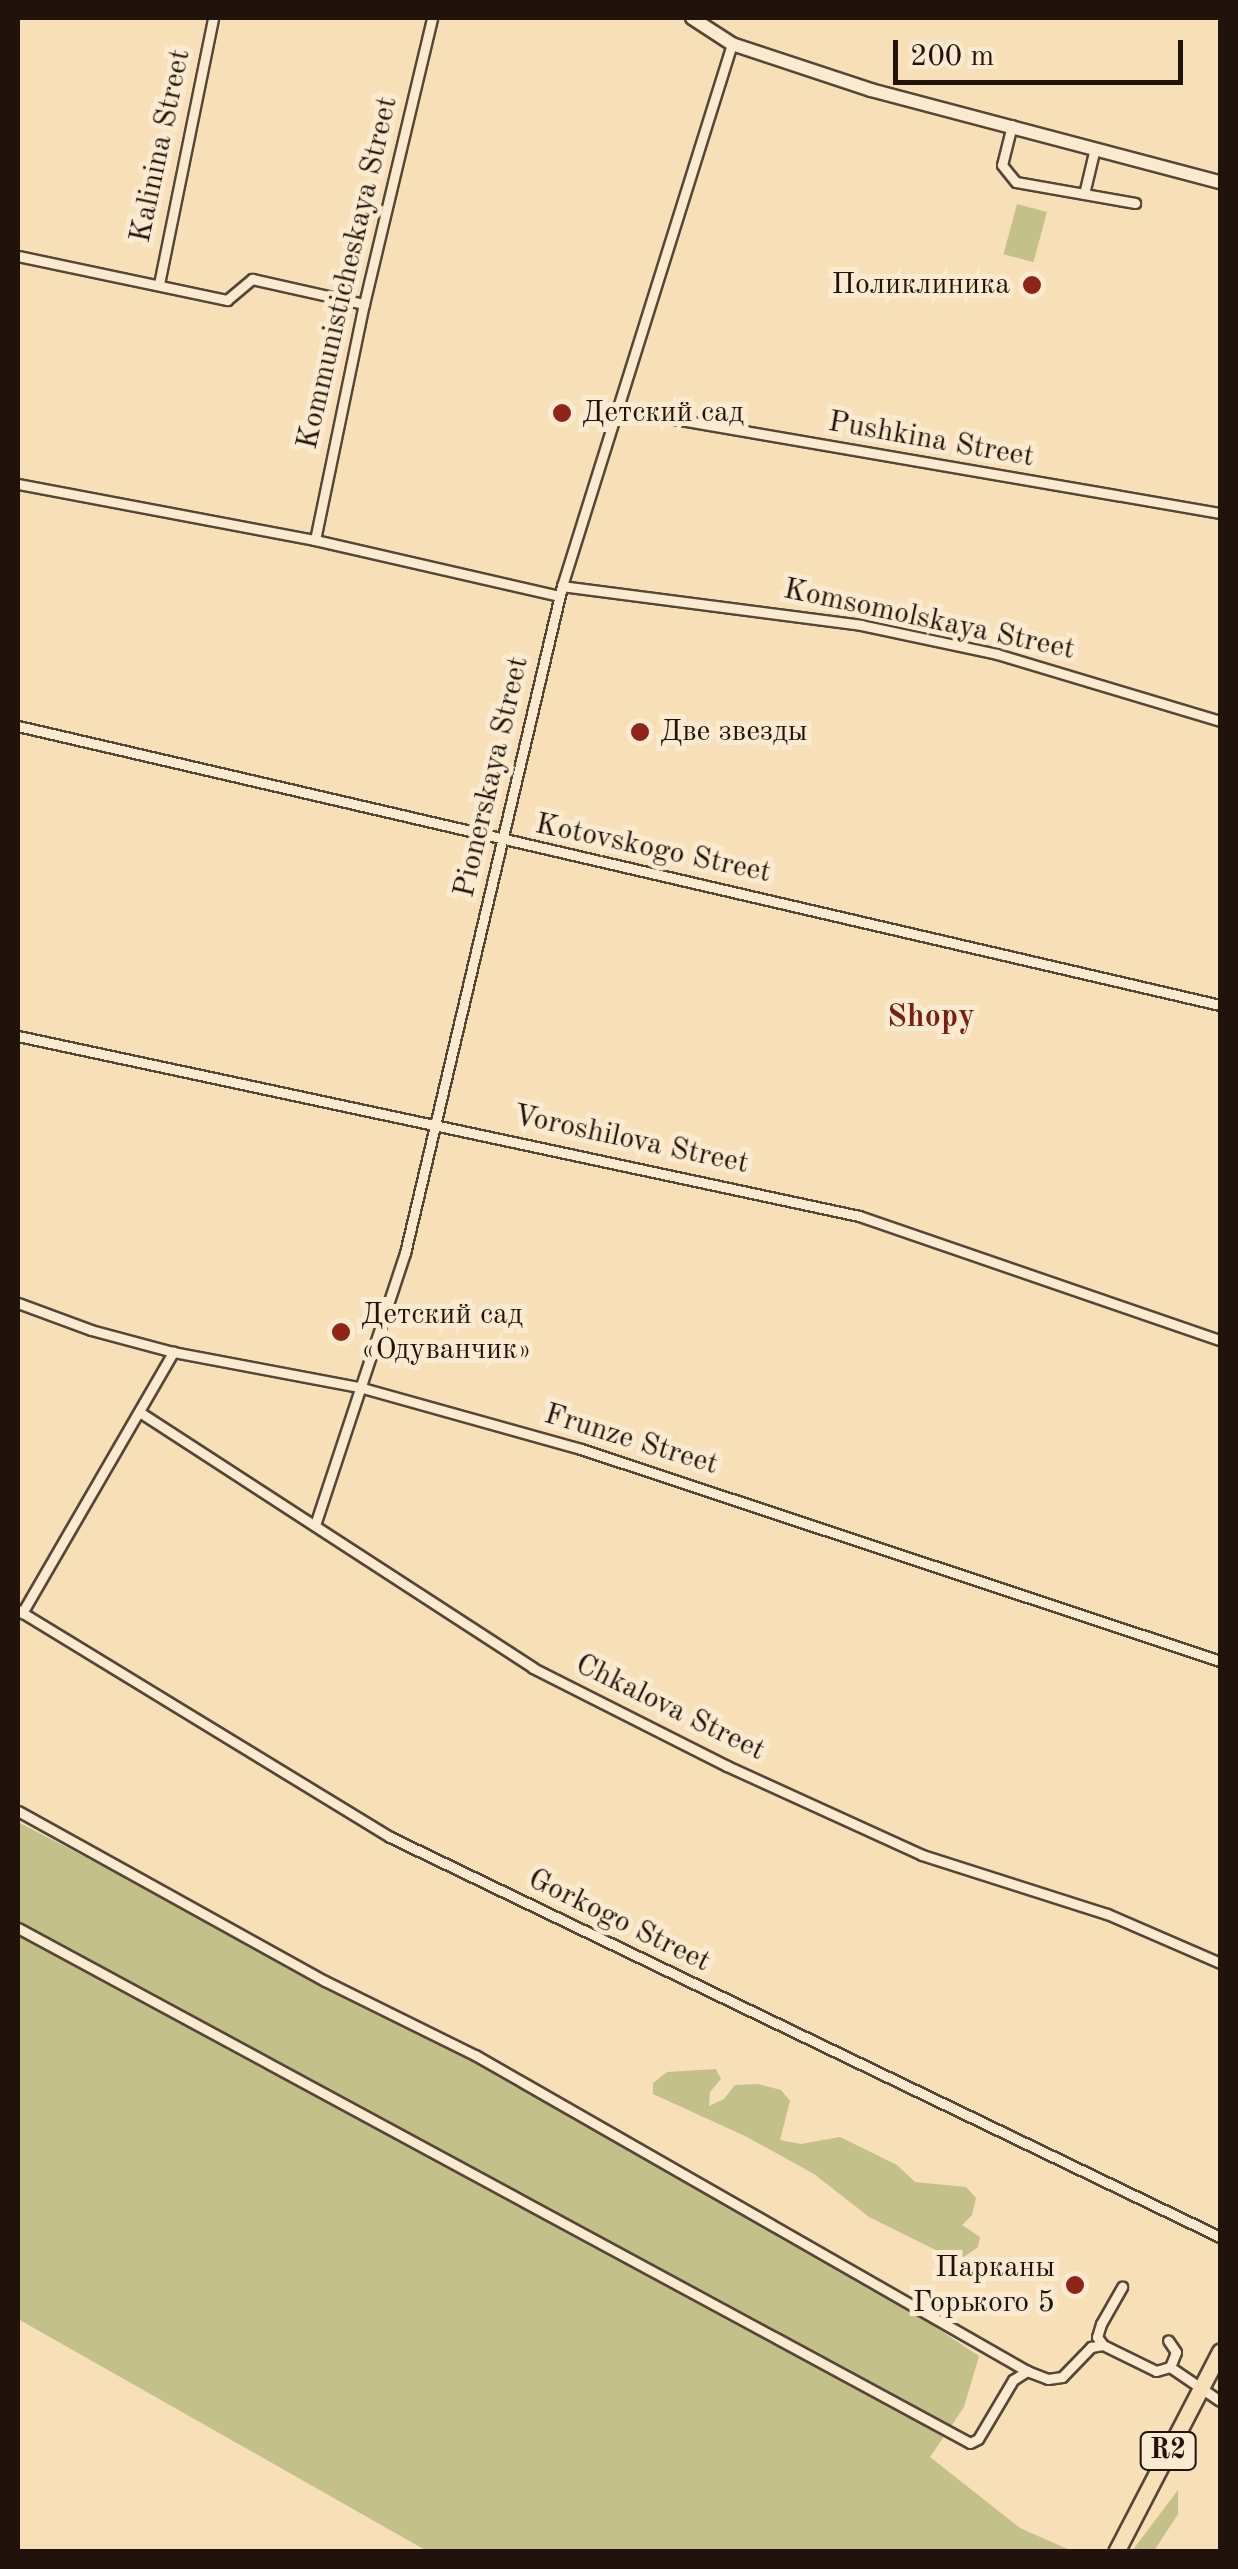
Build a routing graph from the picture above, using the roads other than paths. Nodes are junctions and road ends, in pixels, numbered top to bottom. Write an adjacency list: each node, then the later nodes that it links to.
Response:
1 (213, 18): 11 (street, Kalinina Street)
2 (432, 18): 12 (street, Kommunisticheskaya Street)
3 (692, 18): 4 (street)
4 (732, 44): 5 (street); 13 (street, Pionerskaya Street)
5 (1012, 125): 6 (street); 8 (street)
6 (1096, 148): 7 (street); 8 (street)
7 (1220, 182)
8 (1084, 194): 9 (street)
9 (1136, 203)
10 (18, 256): 11 (street)
11 (158, 284): 12 (street)
12 (364, 304): 18 (street, Kommunisticheskaya Street)
13 (621, 393): 14 (street); 15 (street, Pionerskaya Street)
14 (634, 412): 15 (street, Pushkina Street); 17 (street, Pushkina Street)
15 (614, 415): 19 (street, Pionerskaya Street)
16 (18, 484): 18 (street, Komsomolskaya Street)
17 (1220, 513)
18 (315, 540): 19 (street, Komsomolskaya Street)
19 (560, 591): 20 (street, Komsomolskaya Street); 22 (street, Pionerskaya Street)
20 (1220, 722)
21 (18, 726): 22 (street, Kotovskogo Street)
22 (501, 842): 23 (street, Kotovskogo Street); 25 (street, Pionerskaya Street)
23 (1220, 1005)
24 (18, 1036): 25 (street, Voroshilova Street)
25 (437, 1125): 27 (street, Voroshilova Street); 29 (street, Pionerskaya Street)
26 (18, 1304): 28 (street, Frunze Street)
27 (1220, 1340)
28 (173, 1352): 29 (street, Frunze Street); 30 (street)
29 (359, 1387): 31 (street, Pionerskaya Street); 33 (street, Frunze Street)
30 (142, 1412): 31 (street, Chkalova Street); 32 (street)
31 (315, 1525): 36 (street, Chkalova Street)
32 (20, 1612): 37 (street, Gorkogo Street)
33 (1220, 1661)
34 (18, 1811): 43 (street)
35 (18, 1928): 43 (street)
36 (1220, 1963)
37 (1220, 2237)
38 (1122, 2288): 40 (street)
39 (1168, 2340): 42 (street)
40 (1103, 2346): 42 (street); 43 (street)
41 (1220, 2351): 44 (main road, R2)
42 (1170, 2367): 44 (street)
43 (1027, 2371)
44 (1202, 2392): 45 (street); 46 (main road, R2)
45 (1220, 2401)
46 (1116, 2552)

